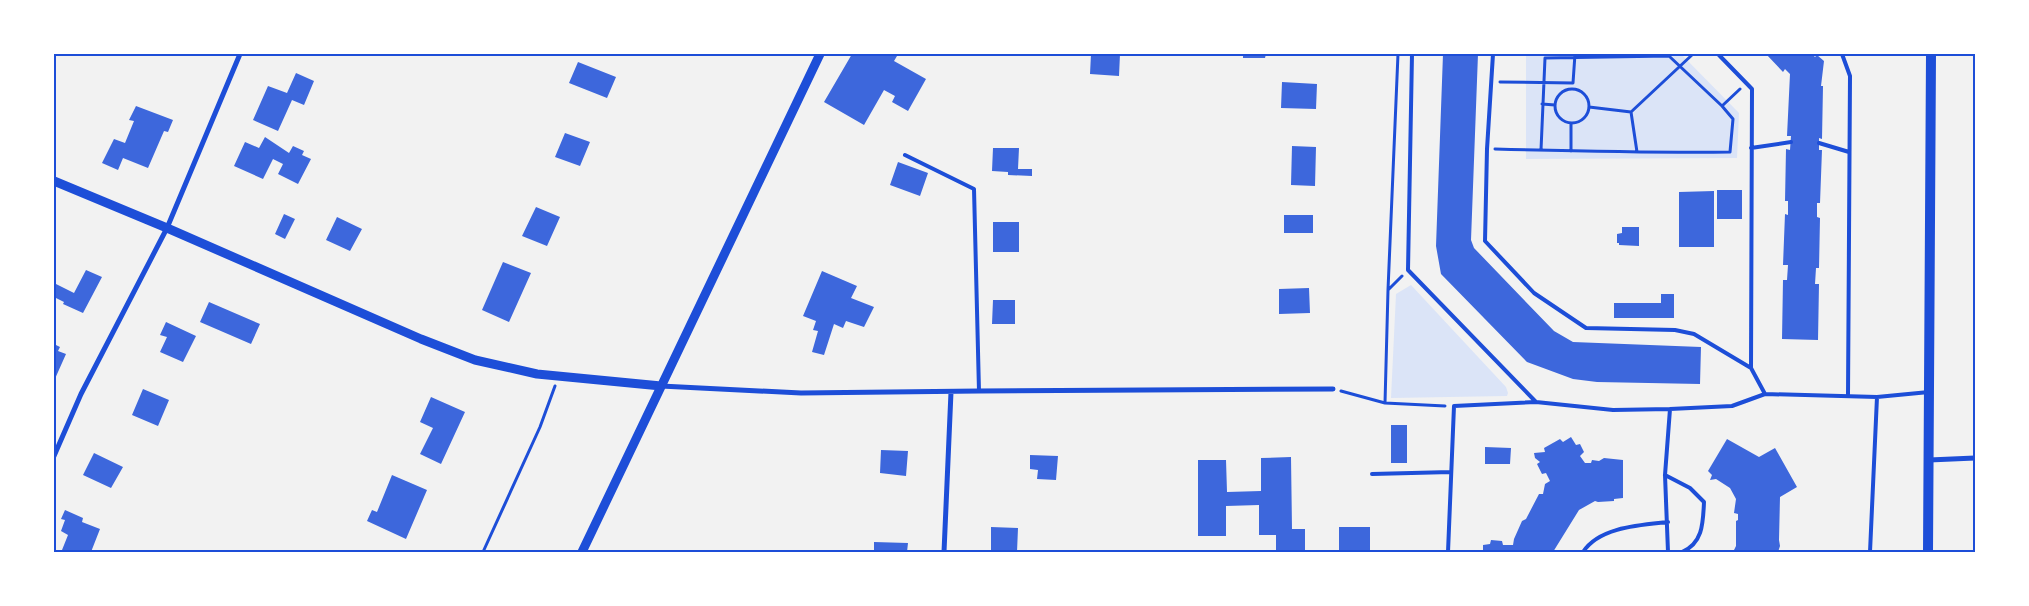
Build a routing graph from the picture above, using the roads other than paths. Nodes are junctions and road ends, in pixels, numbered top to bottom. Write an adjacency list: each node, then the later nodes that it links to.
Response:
1 (240, 54): 14 (street)
2 (820, 54): 16 (street)
3 (1412, 54): 24 (lane)
4 (1494, 54): 15 (lane)
5 (1718, 54): 10 (lane)
6 (1842, 54): 11 (lane)
7 (1931, 54): 20 (main road)
8 (1790, 142): 10 (lane)
9 (1819, 143): 11 (lane)
10 (1751, 148): 15 (lane)
11 (1849, 152): 22 (lane)
12 (905, 155): 18 (lane)
13 (54, 181): 14 (street)
14 (167, 228): 16 (street); 26 (street)
15 (1751, 368): 21 (lane)
16 (661, 386): 19 (street); 33 (street)
17 (1332, 389): 18 (street)
18 (979, 390): 19 (street)
19 (951, 392): 34 (street)
20 (1929, 392): 23 (lane); 28 (main road)
21 (1765, 394): 22 (lane); 25 (lane)
22 (1848, 396): 23 (lane)
23 (1877, 396): 39 (lane)
24 (1536, 402): 25 (lane); 29 (lane)
25 (1670, 408): 31 (lane)
26 (54, 456)
27 (1975, 458): 28 (street)
28 (1928, 460): 40 (main road)
29 (1451, 472): 30 (lane); 35 (lane)
30 (1372, 474)
31 (1665, 475): 32 (lane); 38 (lane)
32 (1668, 522): 36 (lane); 37 (lane)
33 (582, 552)
34 (944, 552)
35 (1448, 552)
36 (1583, 552)
37 (1668, 552)
38 (1682, 552)
39 (1870, 552)
40 (1928, 552)

